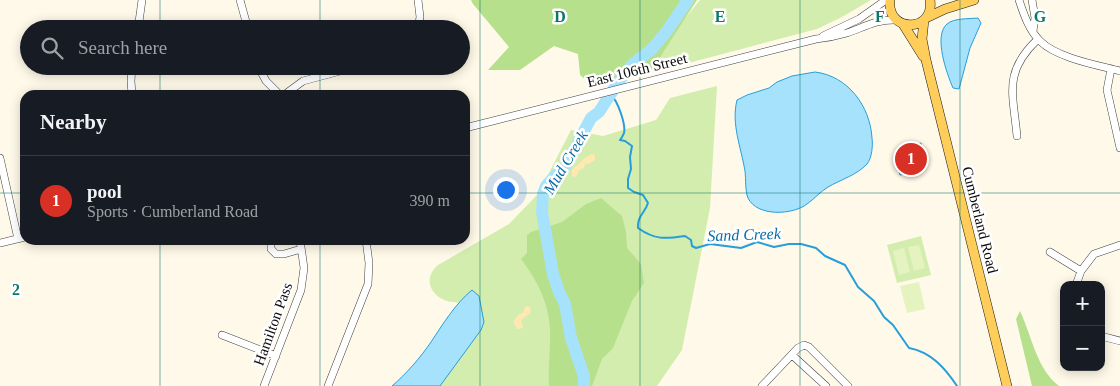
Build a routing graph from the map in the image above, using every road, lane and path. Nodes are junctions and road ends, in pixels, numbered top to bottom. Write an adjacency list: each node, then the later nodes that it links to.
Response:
1 (142, 0): 9 (street)
2 (240, 0): 10 (street)
3 (418, 0): 11 (street)
4 (888, 0): 13 (main road, Cumberland Road); 15 (street, East 106th Street)
5 (930, 0): 12 (main road, Cumberland Road)
6 (974, 0): 12 (main road)
7 (1019, 0): 14 (street)
8 (1032, 0): 14 (street)
9 (139, 20)
10 (246, 20)
11 (420, 20)
12 (925, 20): 13 (main road); 17 (main road, Cumberland Road)
13 (899, 22): 15 (street, East 106th Street); 17 (main road, Cumberland Road)
14 (1033, 31): 16 (street)
15 (816, 39): 26 (street, East 106th Street)
16 (1038, 39): 18 (street); 27 (street)
17 (926, 60): 51 (main road, Cumberland Road)
18 (1111, 69): 19 (street); 28 (street)
19 (1120, 71)
20 (131, 75): 23 (street)
21 (263, 75): 24 (street)
22 (325, 75): 25 (street)
23 (132, 90)
24 (276, 90)
25 (290, 90)
26 (470, 127)
27 (1017, 136)
28 (1120, 148)
29 (0, 158): 30 (street)
30 (20, 231)
31 (20, 239): 32 (street)
32 (0, 244)
33 (271, 245): 37 (street)
34 (301, 245): 37 (street, Hamilton Pass)
35 (367, 245): 47 (street)
36 (1120, 245): 39 (street)
37 (302, 249): 45 (street, Hamilton Pass)
38 (1050, 252): 39 (street)
39 (1081, 271): 40 (street)
40 (1077, 281)
41 (222, 335): 45 (street)
42 (1105, 337): 43 (street)
43 (1120, 341)
44 (792, 355): 48 (street); 49 (street); 50 (street)
45 (276, 356): 46 (street, Hamilton Pass)
46 (264, 386)
47 (328, 386)
48 (762, 386)
49 (826, 386)
50 (848, 386)
51 (1007, 386)

